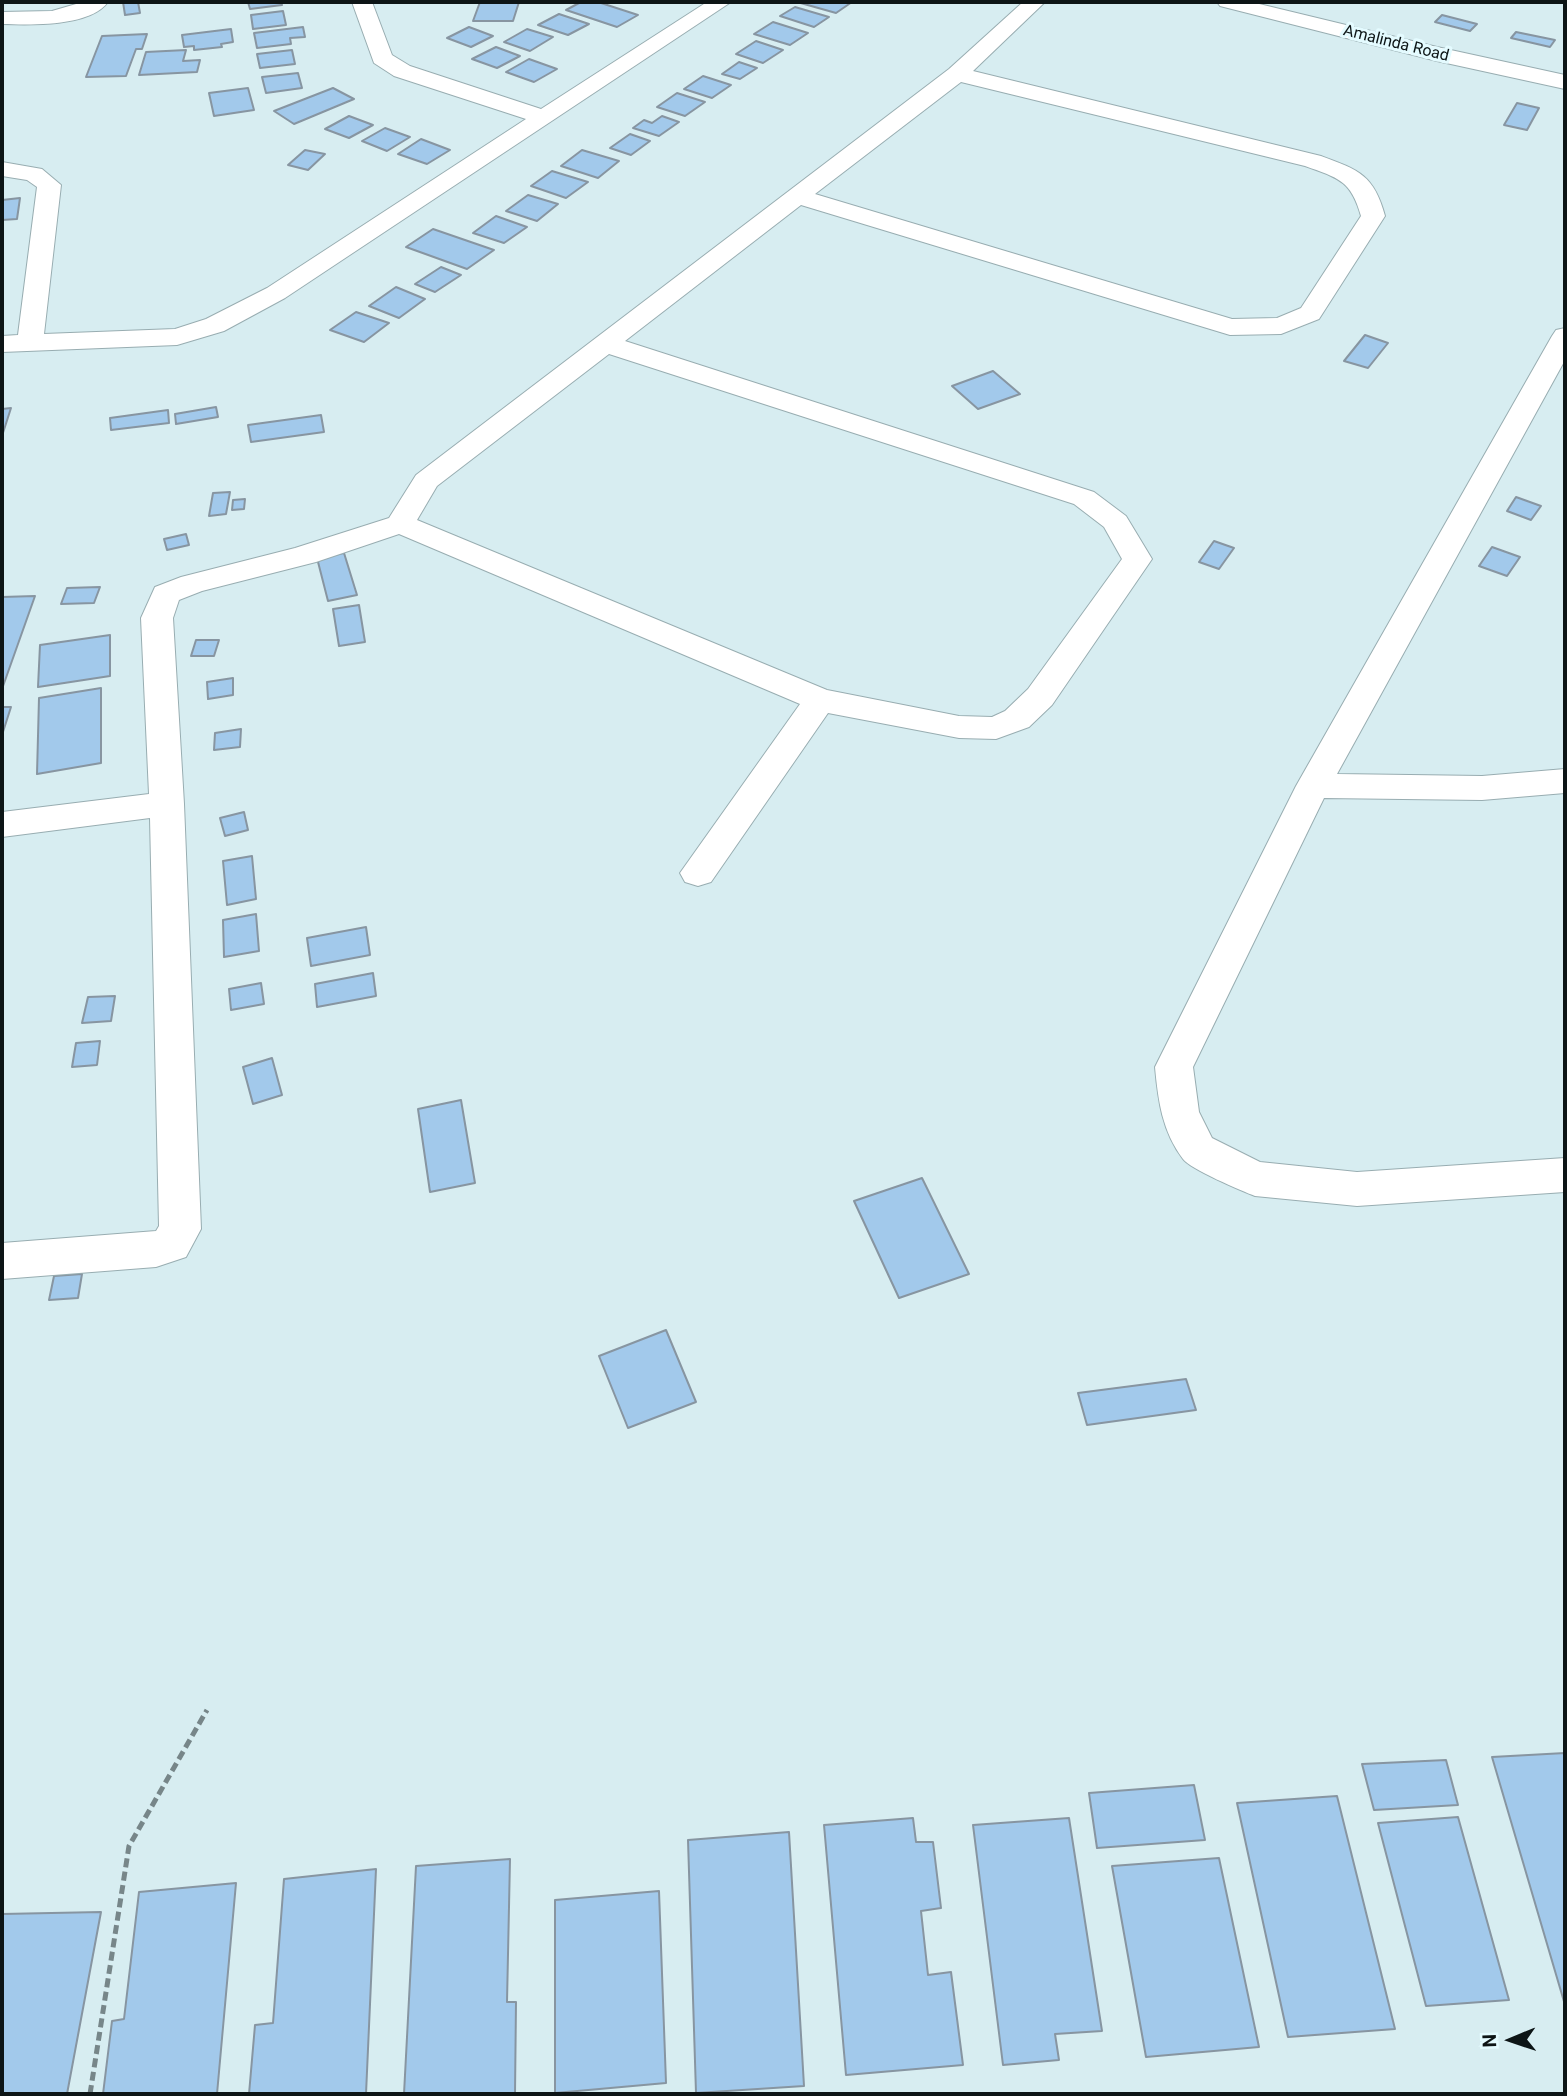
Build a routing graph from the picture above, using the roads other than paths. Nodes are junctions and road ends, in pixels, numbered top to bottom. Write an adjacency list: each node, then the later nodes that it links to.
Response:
1 (98, 2): 6 (street)
2 (362, 2): 9 (street)
3 (721, 2): 9 (street)
4 (1035, 2): 7 (street)
5 (1227, 2): 8 (street, Amalinda Road)
6 (2, 18)
7 (957, 74): 11 (street); 11 (street)
8 (1565, 82)
9 (545, 118): 13 (street)
10 (2, 169): 13 (street)
11 (799, 197): 14 (street)
12 (1565, 336): 19 (street)
13 (30, 343): 15 (street)
14 (603, 343): 16 (street); 17 (street)
15 (2, 344)
16 (400, 524): 17 (street); 20 (street)
17 (820, 701): 22 (street)
18 (1565, 781): 19 (street)
19 (1313, 786): 23 (street)
20 (167, 804): 21 (street); 24 (street)
21 (2, 825)
22 (698, 873)
23 (1565, 1175)
24 (2, 1261)

